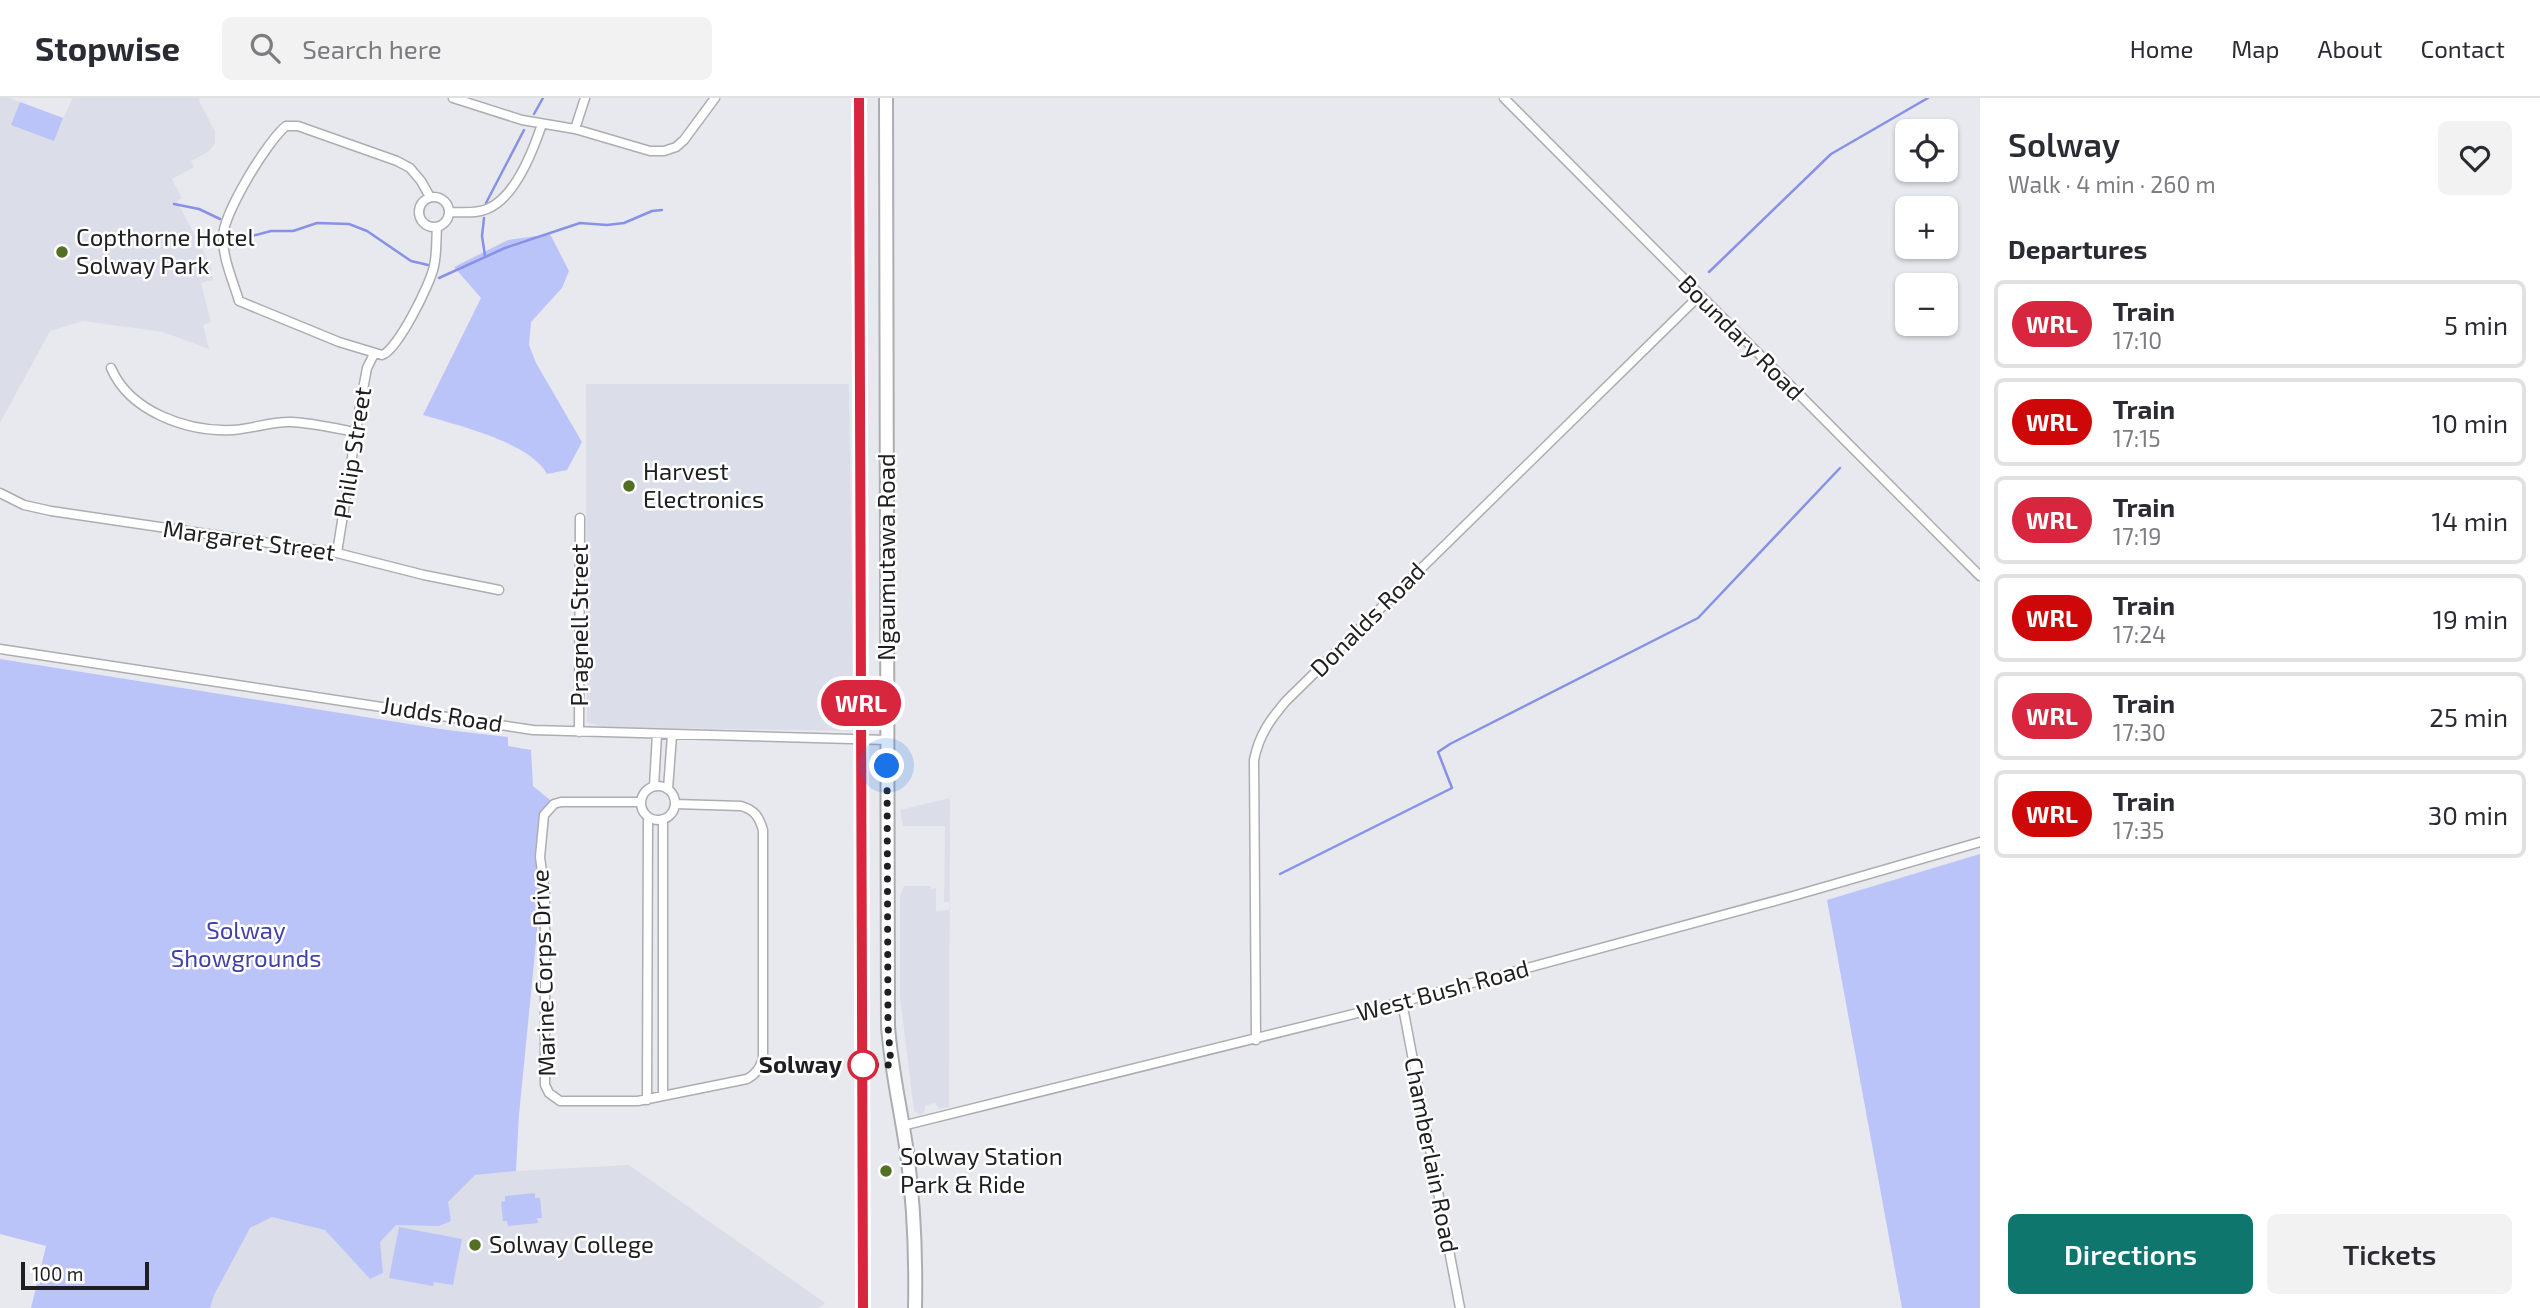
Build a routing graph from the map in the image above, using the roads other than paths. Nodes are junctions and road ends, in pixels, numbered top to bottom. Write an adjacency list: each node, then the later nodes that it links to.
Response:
1 (453, 98): 6 (street)
2 (585, 98): 7 (street)
3 (715, 98): 7 (street)
4 (886, 98): 24 (main road, Ngaumutawa Road)
5 (1504, 98): 11 (street, Boundary Road)
6 (542, 124): 7 (street); 9 (street)
7 (575, 129)
8 (429, 197): 9 (street); 10 (street); 12 (street)
9 (449, 212): 10 (street)
10 (437, 227): 12 (street)
11 (1699, 296): 18 (street, Boundary Road); 37 (street, Donalds Road)
12 (374, 354): 14 (street, Philip Street)
13 (111, 368): 14 (street)
14 (355, 432): 17 (street, Philip Street)
15 (0, 494): 17 (street, Margaret Street)
16 (580, 518): 21 (street, Pragnell Street)
17 (337, 553): 19 (street, Margaret Street)
18 (1980, 576)
19 (499, 590)
20 (0, 649): 21 (street, Judds Road)
21 (579, 732): 22 (street, Judds Road)
22 (657, 734): 23 (street, Judds Road); 25 (street)
23 (671, 735): 24 (street, Judds Road); 26 (street)
24 (887, 740): 42 (main road, Ngaumutawa Road)
25 (654, 786): 26 (street); 27 (street)
26 (668, 789): 28 (street)
27 (641, 802): 29 (street); 41 (street, Marine Corps Drive)
28 (675, 804): 30 (street); 40 (street, Marine Corps Drive)
29 (648, 817): 30 (street); 32 (street)
30 (663, 819): 33 (street)
31 (1980, 842): 36 (street, West Bush Road)
32 (648, 903): 33 (street); 34 (street)
33 (661, 903): 35 (street)
34 (648, 975): 35 (street); 39 (street)
35 (662, 975): 38 (street)
36 (1402, 1002): 37 (street, West Bush Road); 44 (street, Chamberlain Road)
37 (1256, 1040): 42 (street, West Bush Road)
38 (661, 1046): 39 (street); 40 (street)
39 (649, 1047): 41 (street)
40 (663, 1096): 41 (street, Marine Corps Drive)
41 (647, 1100)
42 (902, 1126): 43 (main road, Ngaumutawa Road)
43 (915, 1308)
44 (1460, 1308)

